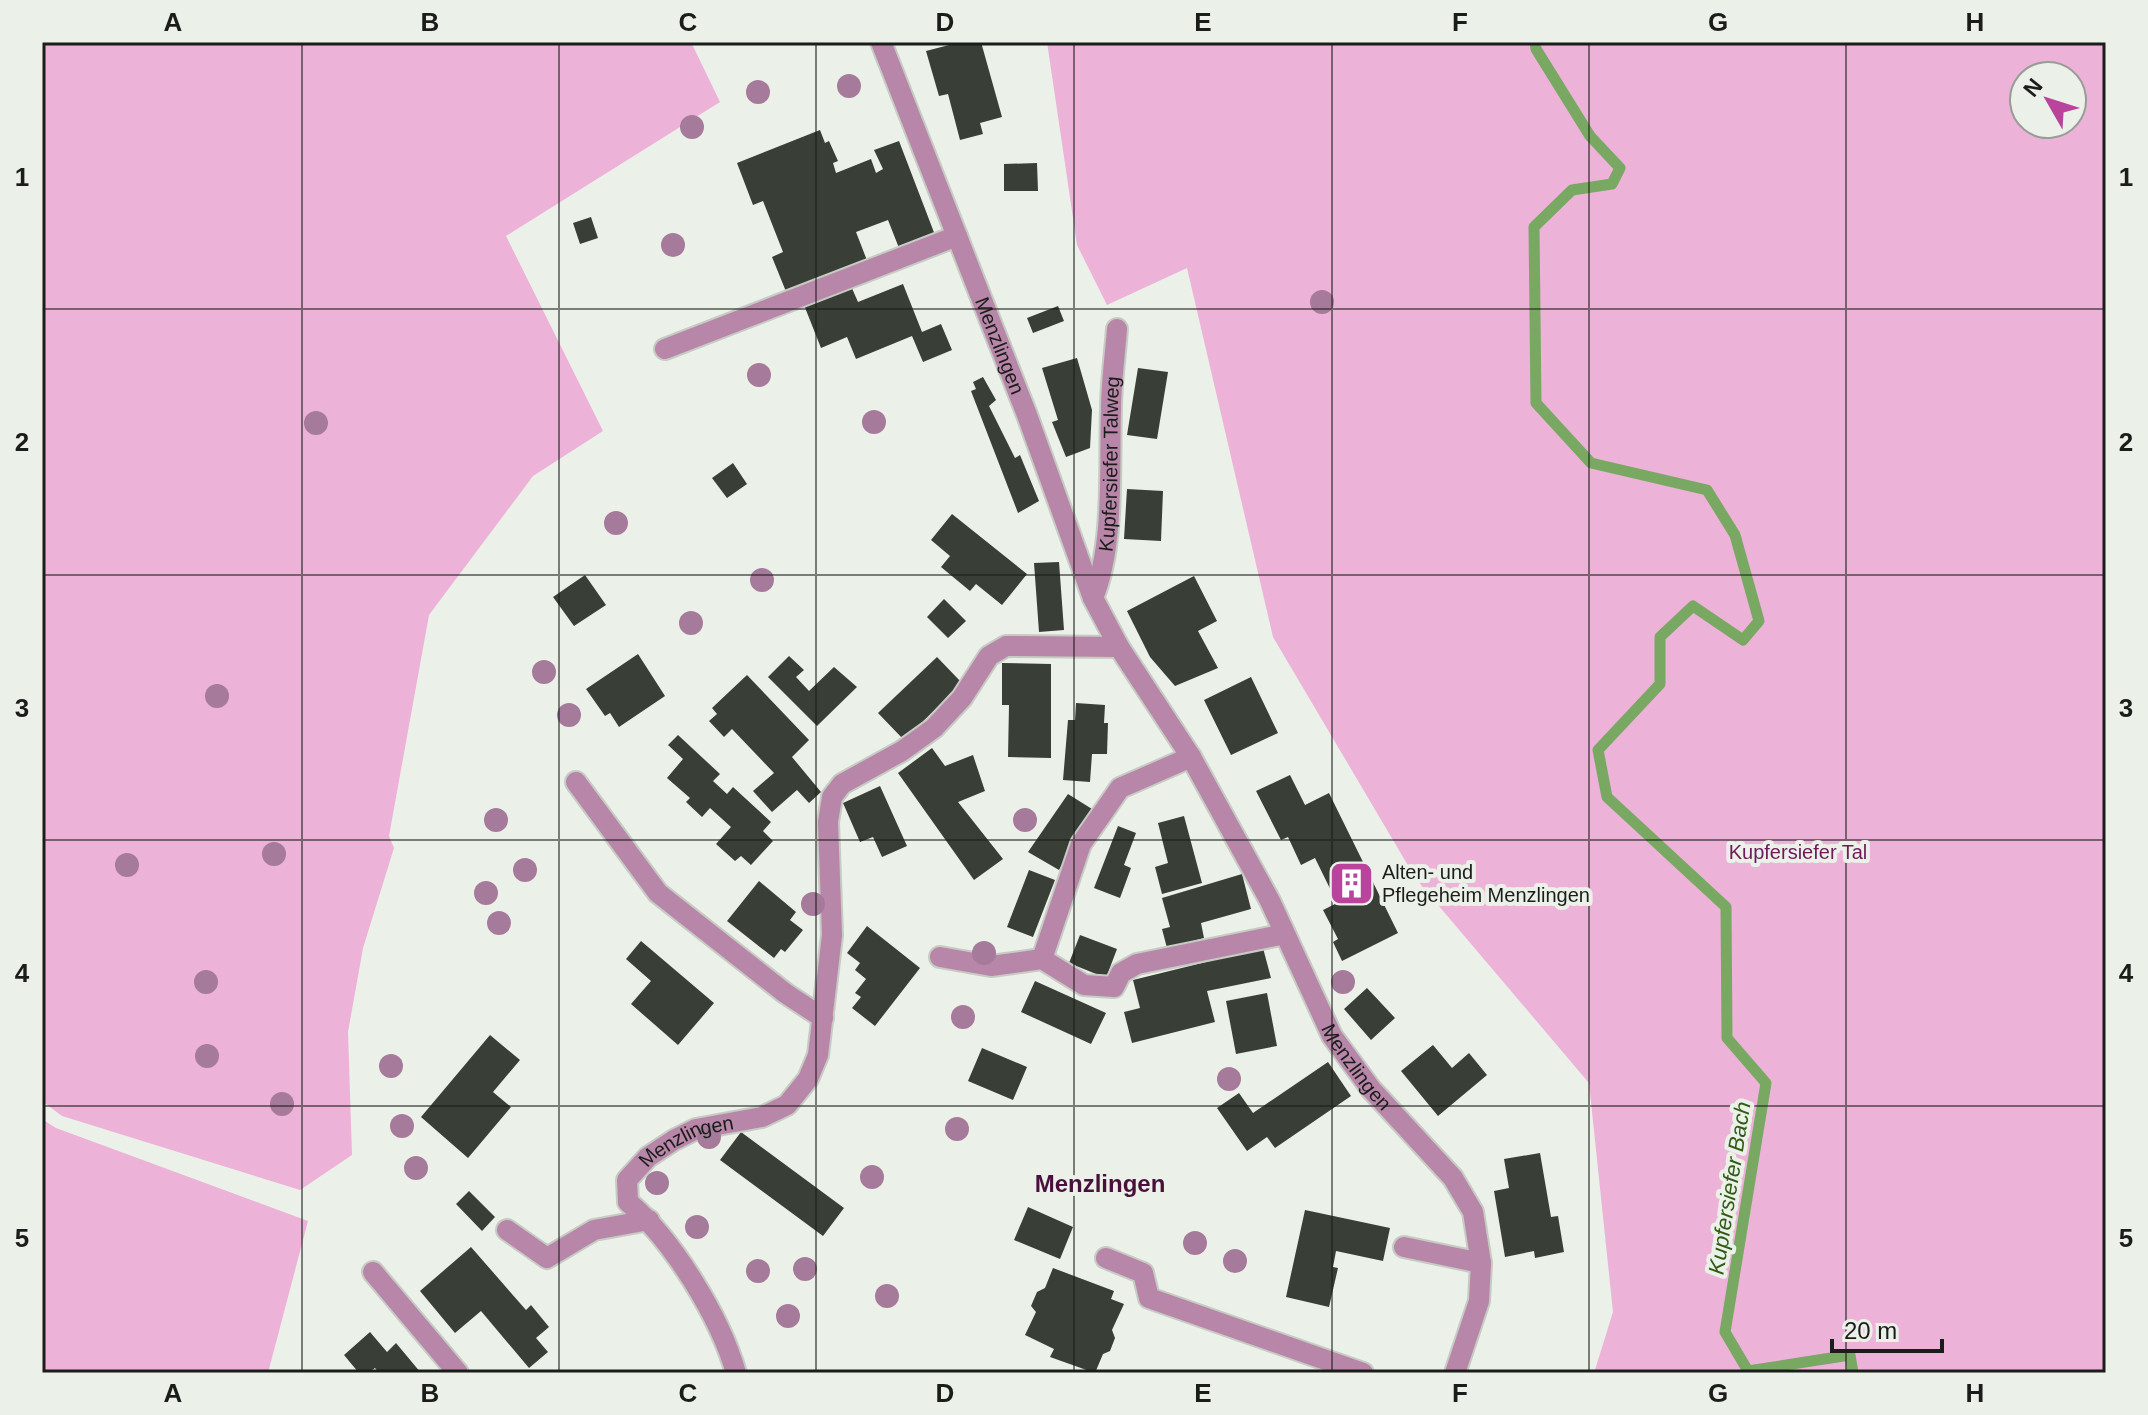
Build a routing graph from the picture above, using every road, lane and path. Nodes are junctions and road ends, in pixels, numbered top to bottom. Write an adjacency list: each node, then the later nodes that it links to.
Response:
1 (881, 42): 2 (street, Menzlingen)
2 (957, 236): 4 (street); 5 (street, Menzlingen)
3 (1117, 329): 5 (street, Kupfersiefer Talweg)
4 (665, 349)
5 (1093, 598): 6 (street, Menzlingen)
6 (1119, 647): 7 (street, Menzlingen); 12 (street, Menzlingen)
7 (1191, 757): 9 (street, Menzlingen); 11 (street)
8 (576, 782): 12 (street)
9 (1285, 934): 11 (street); 17 (street, Menzlingen)
10 (940, 957): 11 (street)
11 (1042, 959)
12 (823, 1018): 13 (street, Menzlingen)
13 (649, 1220): 14 (street); 20 (street, Menzlingen)
14 (507, 1230)
15 (1404, 1247): 17 (street)
16 (1106, 1258): 21 (street)
17 (1481, 1263): 22 (street, Menzlingen)
18 (373, 1272): 19 (street)
19 (458, 1373)
20 (736, 1373)
21 (1363, 1373)
22 (1455, 1373)

